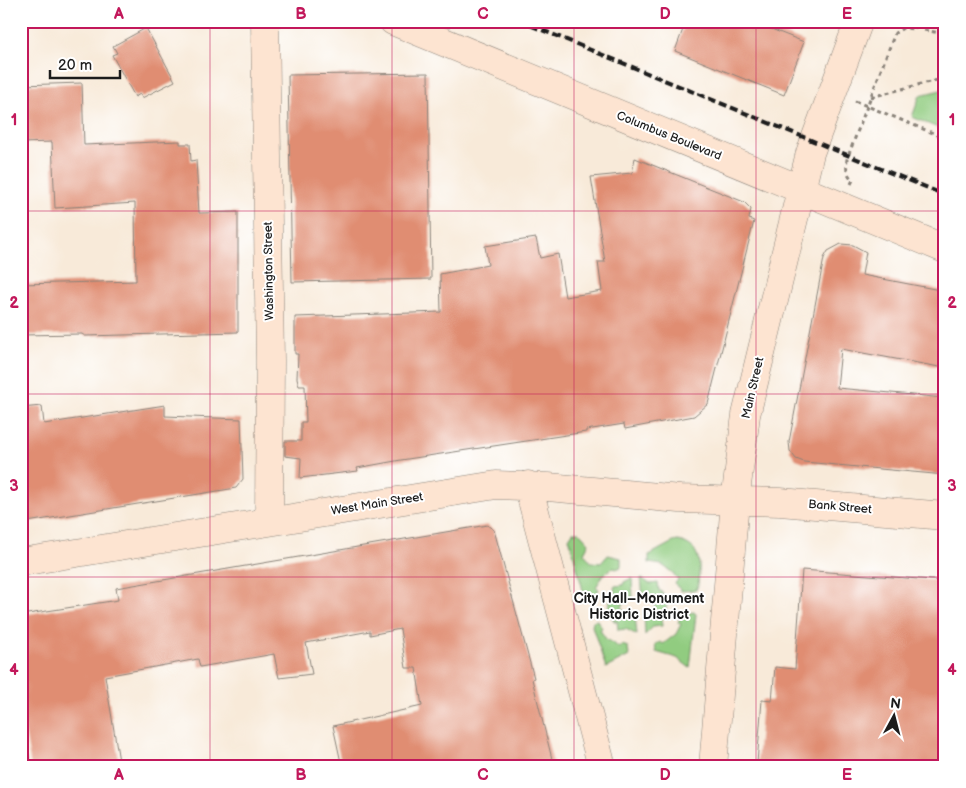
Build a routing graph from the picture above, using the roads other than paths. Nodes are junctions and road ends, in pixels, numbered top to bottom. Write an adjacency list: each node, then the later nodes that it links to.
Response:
1 (265, 21): 9 (main road, Washington Street)
2 (393, 21): 4 (main road, Columbus Boulevard)
3 (859, 21): 4 (main road, Main Street)
4 (800, 190): 5 (main road, Columbus Boulevard); 7 (main road, Main Street)
5 (945, 249)
6 (528, 485): 7 (main road, West Main Street); 9 (main road, West Main Street); 11 (main road)
7 (734, 501): 8 (main road, Bank Street); 12 (main road, Main Street)
8 (945, 516)
9 (270, 522): 10 (main road, West Main Street)
10 (21, 562)
11 (602, 767)
12 (713, 767)

